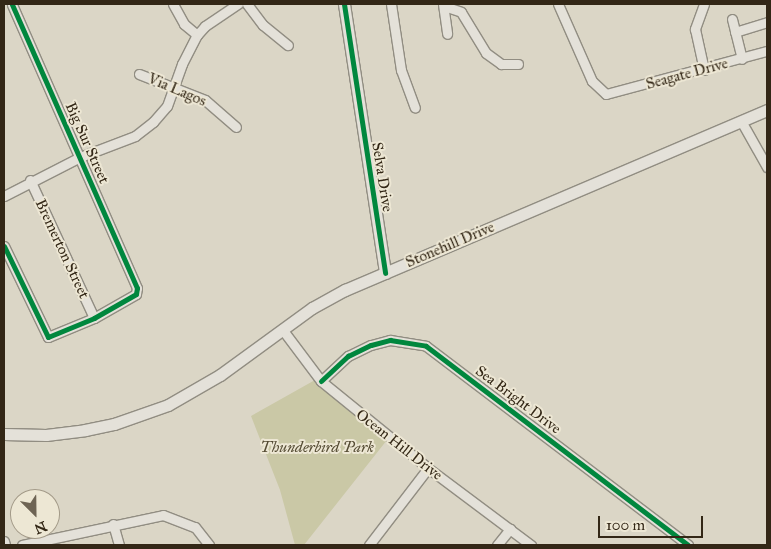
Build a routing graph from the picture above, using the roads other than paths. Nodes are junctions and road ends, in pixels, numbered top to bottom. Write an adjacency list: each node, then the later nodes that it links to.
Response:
1 (12, 4): 26 (street, Big Sur Street)
2 (173, 4): 14 (street)
3 (238, 4): 14 (street)
4 (247, 4): 15 (street)
5 (344, 4): 31 (main road, Selva Drive)
6 (391, 4): 22 (street)
7 (558, 4): 19 (street, Seagate Drive)
8 (704, 4): 19 (street)
9 (443, 5): 13 (street); 18 (street)
10 (732, 19): 12 (street)
11 (767, 22): 12 (street)
12 (735, 32): 17 (street)
13 (447, 34)
14 (197, 35): 21 (street)
15 (288, 45)
16 (767, 51): 17 (street, Seagate Drive)
17 (742, 59): 19 (street, Seagate Drive)
18 (518, 64)
19 (704, 70)
20 (139, 74): 21 (street, Via Lagos)
21 (175, 87): 25 (street, Via Lagos); 26 (street)
22 (415, 108)
23 (767, 110): 24 (main road, Stonehill Drive)
24 (740, 121): 27 (street); 31 (main road, Stonehill Drive)
25 (236, 127)
26 (80, 157): 28 (street); 32 (street, Big Sur Street)
27 (767, 167)
28 (30, 180): 29 (street); 32 (street, Bremerton Street)
29 (4, 196)
30 (4, 246): 32 (street)
31 (385, 273): 33 (main road, Stonehill Drive)
32 (94, 318)
33 (282, 329): 34 (street, Ocean Hill Drive); 35 (main road, Stonehill Drive)
34 (321, 381): 36 (street, Ocean Hill Drive); 48 (street, Sea Bright Drive)
35 (4, 434)
36 (428, 468): 38 (street, Ocean Hill Drive); 45 (street)
37 (113, 524): 40 (street); 43 (street); 44 (street)
38 (510, 529): 46 (street); 47 (street, Ocean Hill Drive)
39 (4, 541): 41 (street)
40 (60, 541): 42 (street)
41 (5, 545)
42 (22, 545)
43 (120, 545)
44 (209, 545)
45 (369, 545)
46 (497, 545)
47 (532, 545)
48 (688, 545)

